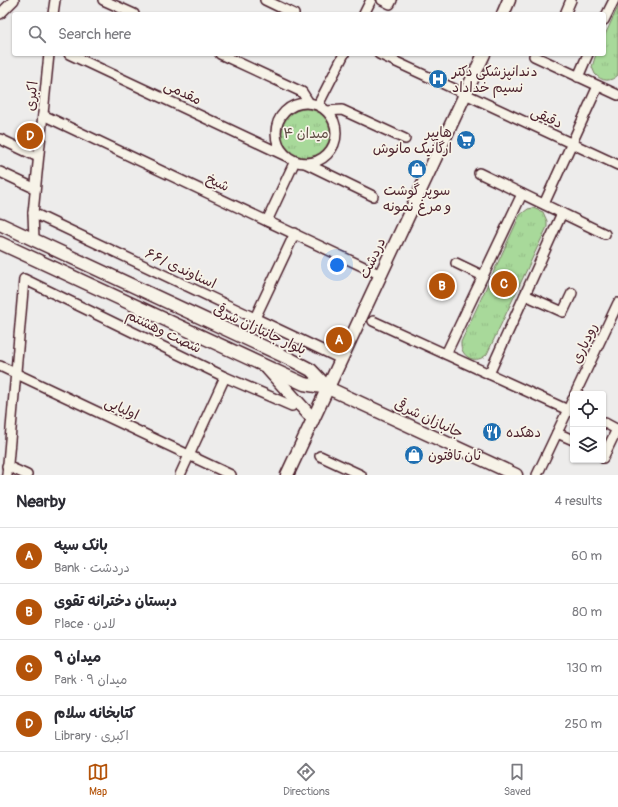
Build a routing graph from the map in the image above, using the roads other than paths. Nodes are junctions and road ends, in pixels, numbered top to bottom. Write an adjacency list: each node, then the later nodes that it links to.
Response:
1 (14, 0): 17 (street)
2 (54, 0): 11 (street)
3 (103, 0): 12 (street)
4 (265, 0): 13 (street)
5 (371, 0): 14 (street)
6 (382, 0): 7 (street)
7 (392, 0)
8 (509, 0): 15 (main road)
9 (571, 0): 16 (street)
10 (614, 0): 18 (street)
11 (53, 12)
12 (130, 12)
13 (290, 12)
14 (365, 12)
15 (504, 12)
16 (565, 12)
17 (0, 14)
18 (606, 16)
19 (49, 56): 34 (street, اکبری)
20 (73, 56): 39 (street, مقدمی)
21 (224, 56): 31 (street)
22 (343, 56): 32 (street)
23 (383, 56): 29 (street, دقیقی)
24 (483, 56): 29 (main road, دردشت)
25 (534, 56): 27 (street)
26 (587, 56): 27 (street)
27 (578, 76): 28 (street)
28 (598, 86): 30 (street); 37 (street)
29 (465, 94): 37 (street, دقیقی); 57 (main road, دردشت)
30 (618, 94)
31 (309, 103): 32 (street); 39 (street)
32 (318, 105): 33 (street)
33 (327, 111): 36 (street); 40 (street)
34 (43, 115): 38 (street, اکبری); 50 (street, شیخ)
35 (0, 139): 38 (street)
36 (405, 139)
37 (571, 143): 41 (street, دقیقی); 47 (street)
38 (38, 157): 44 (street, اکبری)
39 (290, 158): 40 (street); 50 (street)
40 (305, 163): 46 (street)
41 (618, 165)
42 (0, 172): 44 (street)
43 (479, 173): 45 (street)
44 (34, 188): 48 (street, اکبری)
45 (522, 194): 47 (street); 58 (street)
46 (373, 196)
47 (544, 204): 49 (street)
48 (33, 213): 54 (street); 62 (street, اسناوندی /۶۶)
49 (562, 213): 53 (street); 60 (street)
50 (267, 221): 52 (street, شیخ)
51 (0, 224): 54 (main road, بلوار جانبازان شرقی)
52 (296, 233): 57 (street, شیخ); 62 (street)
53 (605, 234)
54 (34, 240): 71 (main road, بلوار جانبازان شرقی)
55 (0, 243): 66 (main road)
56 (456, 263): 58 (street)
57 (381, 275): 65 (main road, دردشت)
58 (483, 276): 64 (street)
59 (572, 293): 60 (street)
60 (525, 294): 69 (street)
61 (618, 303): 72 (street, رودباری)
62 (255, 318): 65 (street, اسناوندی /۶۶)
63 (373, 321): 64 (street)
64 (446, 354): 69 (street)
65 (341, 359): 71 (main road, دردشت)
66 (264, 364): 71 (main road); 76 (main road)
67 (0, 366): 68 (street, اولیایی)
68 (16, 373): 70 (street, شصت وهشتم); 82 (street, اولیایی); 84 (street)
69 (489, 374): 75 (street)
70 (225, 376): 73 (street, شصت وهشتم); 82 (street)
71 (328, 388): 76 (main road, دردشت); 90 (main road, جانبازان شرقی)
72 (576, 391)
73 (292, 406)
74 (570, 406): 75 (street)
75 (568, 410): 79 (street)
76 (313, 419): 88 (main road, دردشت)
77 (606, 423): 78 (street)
78 (618, 429): 81 (street)
79 (557, 432): 80 (street); 91 (street)
80 (570, 438)
81 (606, 452)
82 (189, 455): 86 (street); 87 (street, اولیایی)
83 (320, 456): 89 (street)
84 (7, 471): 85 (street)
85 (27, 475)
86 (180, 475)
87 (231, 475)
88 (287, 475)
89 (361, 475)
90 (516, 475)
91 (537, 475)

